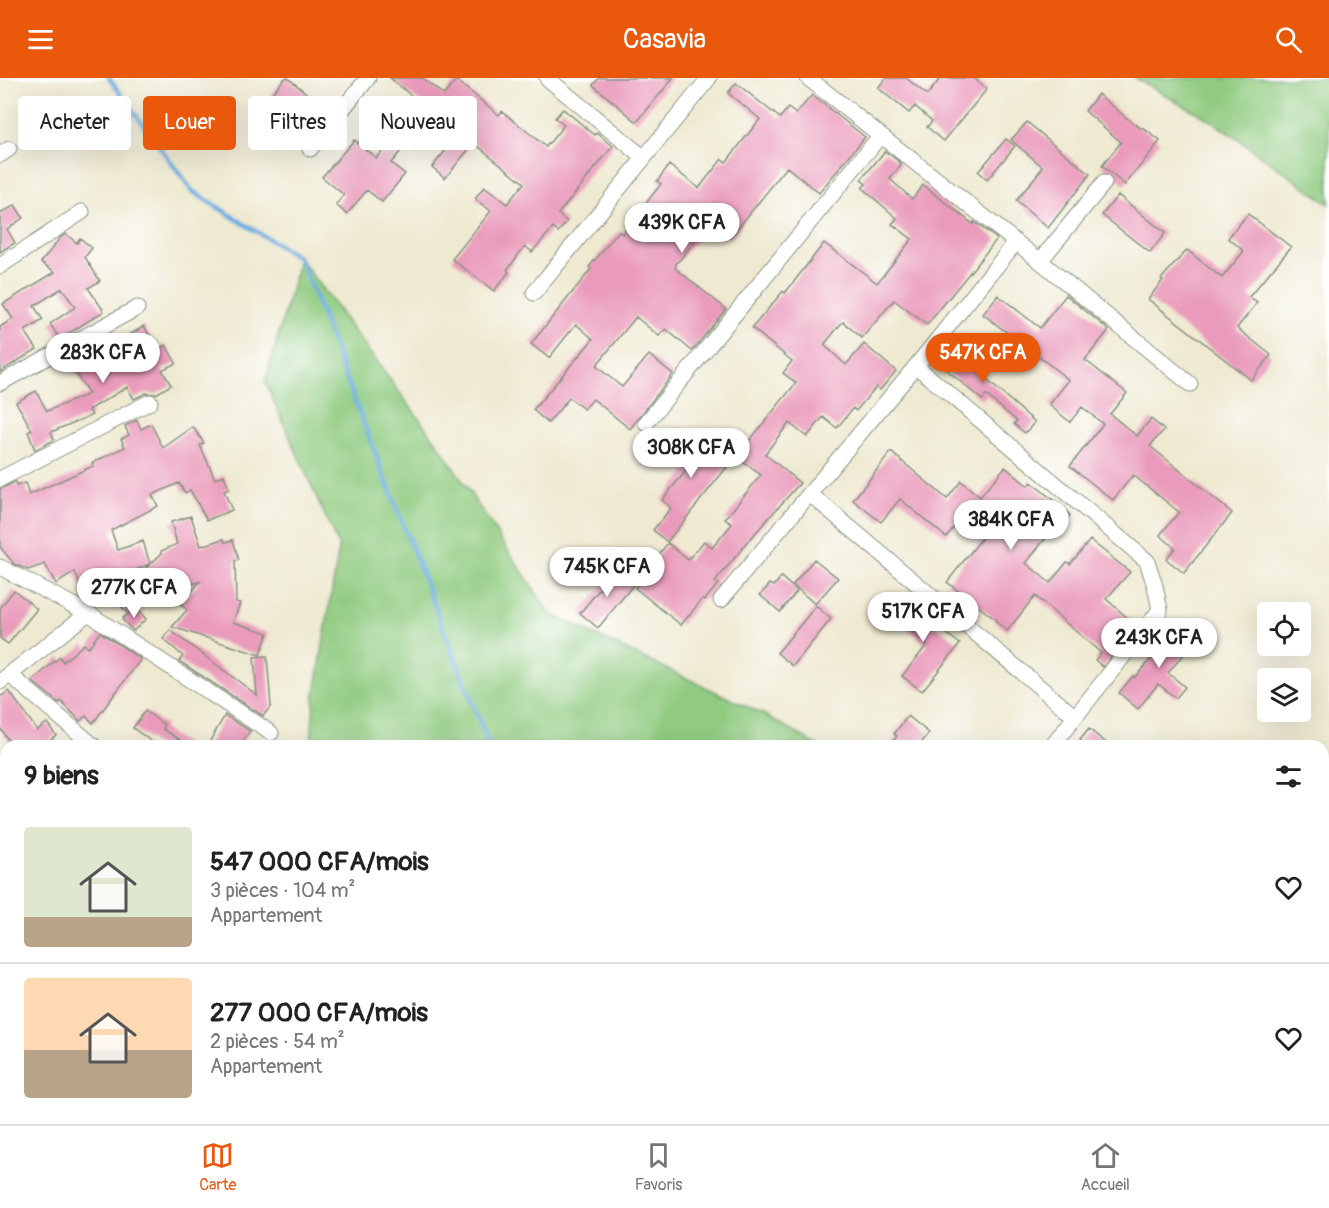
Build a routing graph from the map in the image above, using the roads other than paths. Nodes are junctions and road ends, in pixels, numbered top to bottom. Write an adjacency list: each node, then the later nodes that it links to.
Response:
1 (368, 78): 5 (street)
2 (547, 78): 7 (street)
3 (709, 78): 7 (street)
4 (808, 78): 6 (street)
5 (347, 104)
6 (880, 136): 10 (street); 19 (street)
7 (644, 158): 13 (street)
8 (1104, 183): 11 (street)
9 (82, 212): 12 (street)
10 (1016, 242): 11 (street); 15 (street)
11 (1040, 261): 17 (street)
12 (0, 266)
13 (534, 293)
14 (137, 308): 16 (street)
15 (916, 366): 21 (street); 26 (street)
16 (0, 383)
17 (1190, 384)
18 (150, 402): 20 (street)
19 (646, 423)
20 (0, 479)
21 (810, 494): 23 (street); 26 (street)
22 (0, 567): 24 (street)
23 (721, 600)
24 (88, 613): 25 (street); 27 (street)
25 (5, 679): 28 (street)
26 (1074, 717): 29 (street)
27 (271, 733)
28 (86, 740)
29 (1057, 740)

